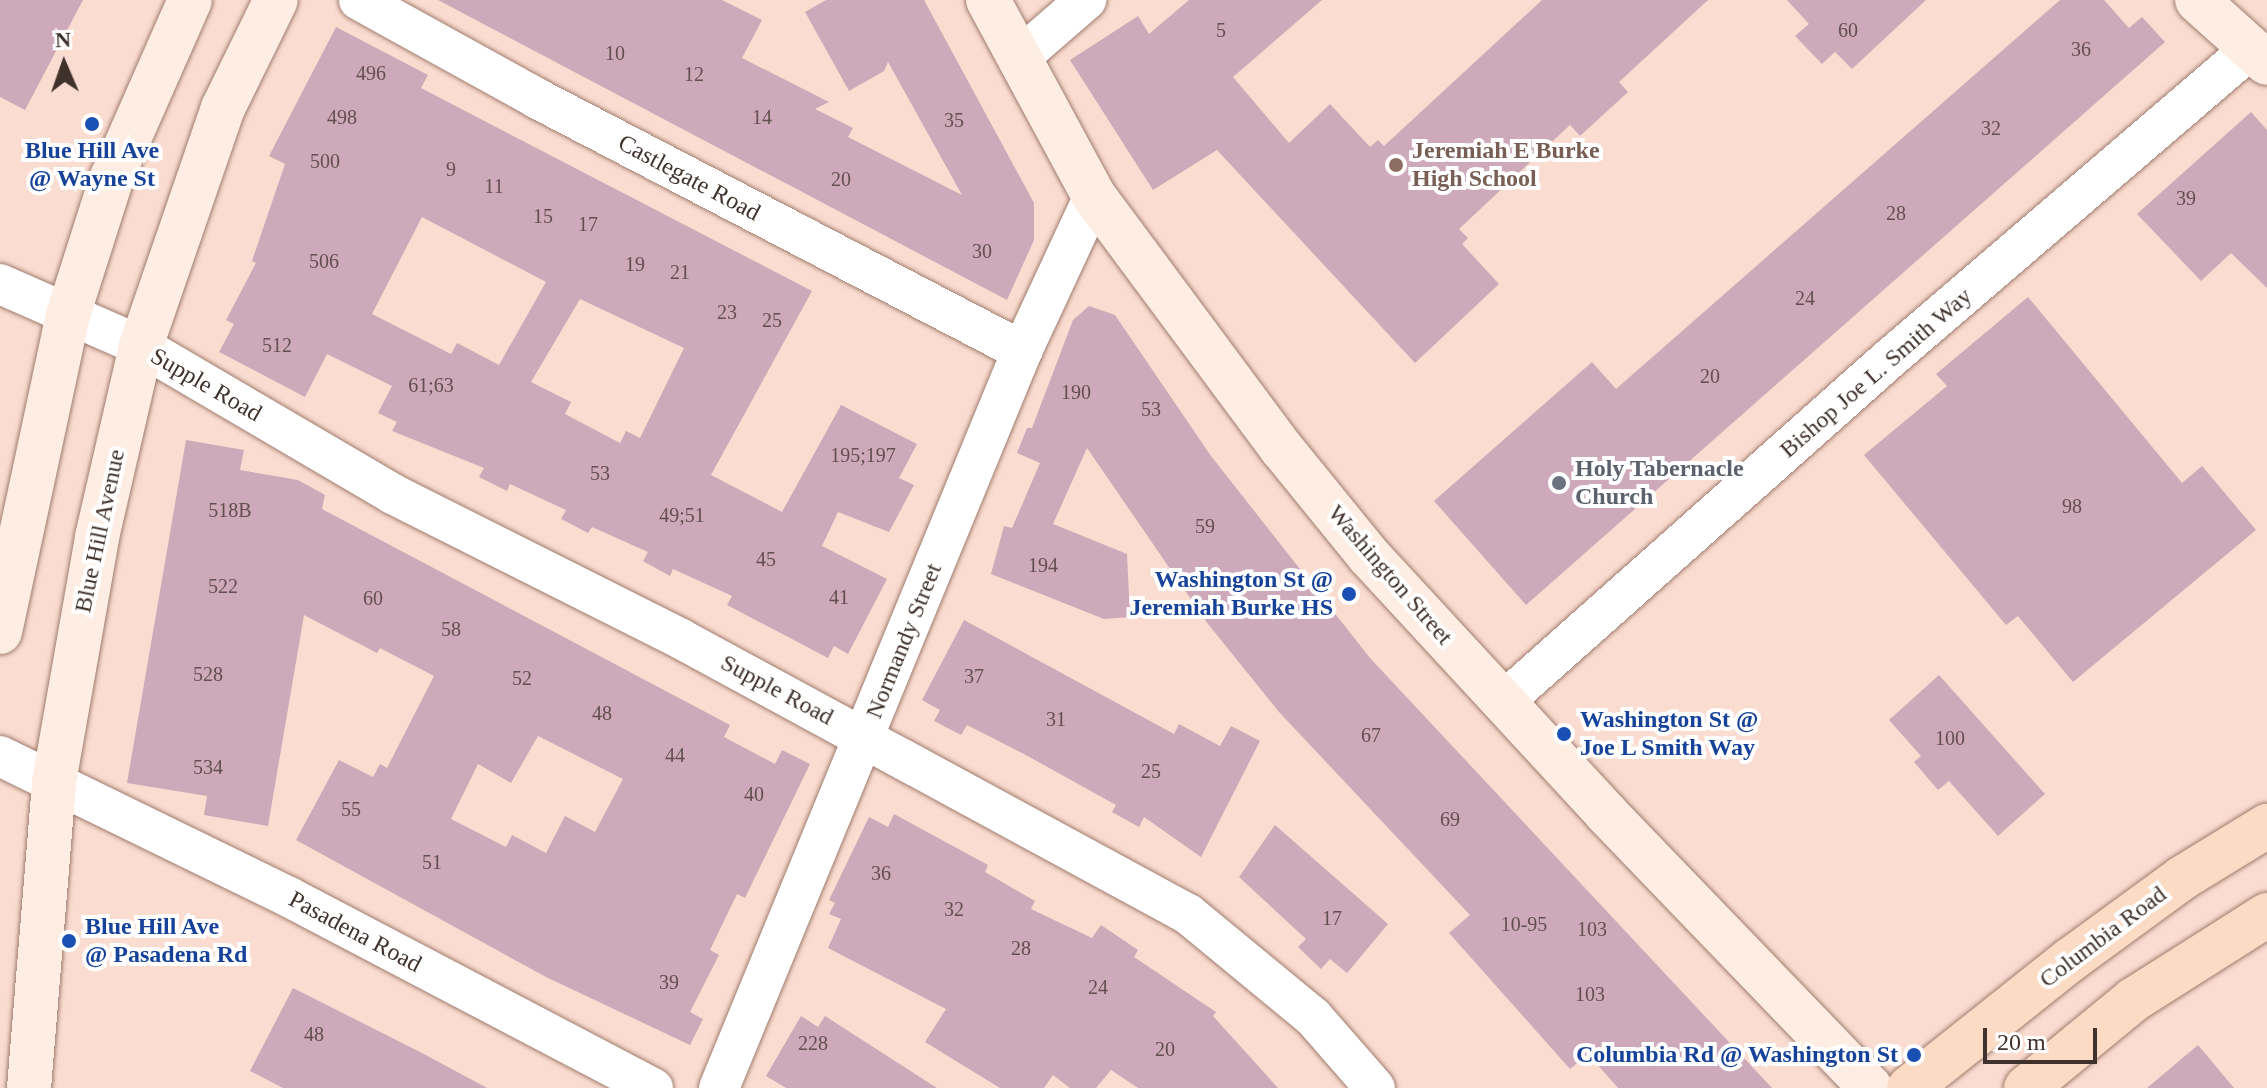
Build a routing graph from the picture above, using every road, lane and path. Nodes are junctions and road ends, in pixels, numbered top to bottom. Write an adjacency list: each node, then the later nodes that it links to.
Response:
1 (190, 0): 11 (main road)
2 (276, 0): 12 (main road, Blue Hill Avenue)
3 (359, 0): 13 (street, Castlegate Road)
4 (988, 0): 8 (main road, Washington Street)
5 (1086, 0): 8 (street)
6 (2197, 0): 7 (main road)
7 (2259, 56): 15 (street, Bishop Joe L. Smith Way)
8 (1019, 58): 9 (main road, Washington Street)
9 (1094, 196): 13 (street, Normandy Street); 15 (main road, Washington Street)
10 (0, 284): 11 (street, Supple Road)
11 (68, 315): 12 (street, Supple Road); 14 (main road)
12 (141, 346): 16 (street, Supple Road); 18 (main road, Blue Hill Avenue)
13 (1022, 351): 16 (street, Normandy Street)
14 (0, 632)
15 (1503, 702): 25 (main road, Washington Street)
16 (865, 737): 23 (street, Normandy Street); 24 (street, Supple Road)
17 (0, 756): 18 (street, Pasadena Road)
18 (54, 782): 21 (main road, Blue Hill Avenue); 22 (street, Pasadena Road)
19 (2267, 826): 26 (main road, Columbia Road)
20 (2267, 915): 27 (main road)
21 (29, 1088)
22 (653, 1088)
23 (719, 1088)
24 (1375, 1088)
25 (1871, 1088)
26 (1909, 1088)
27 (2026, 1088)

